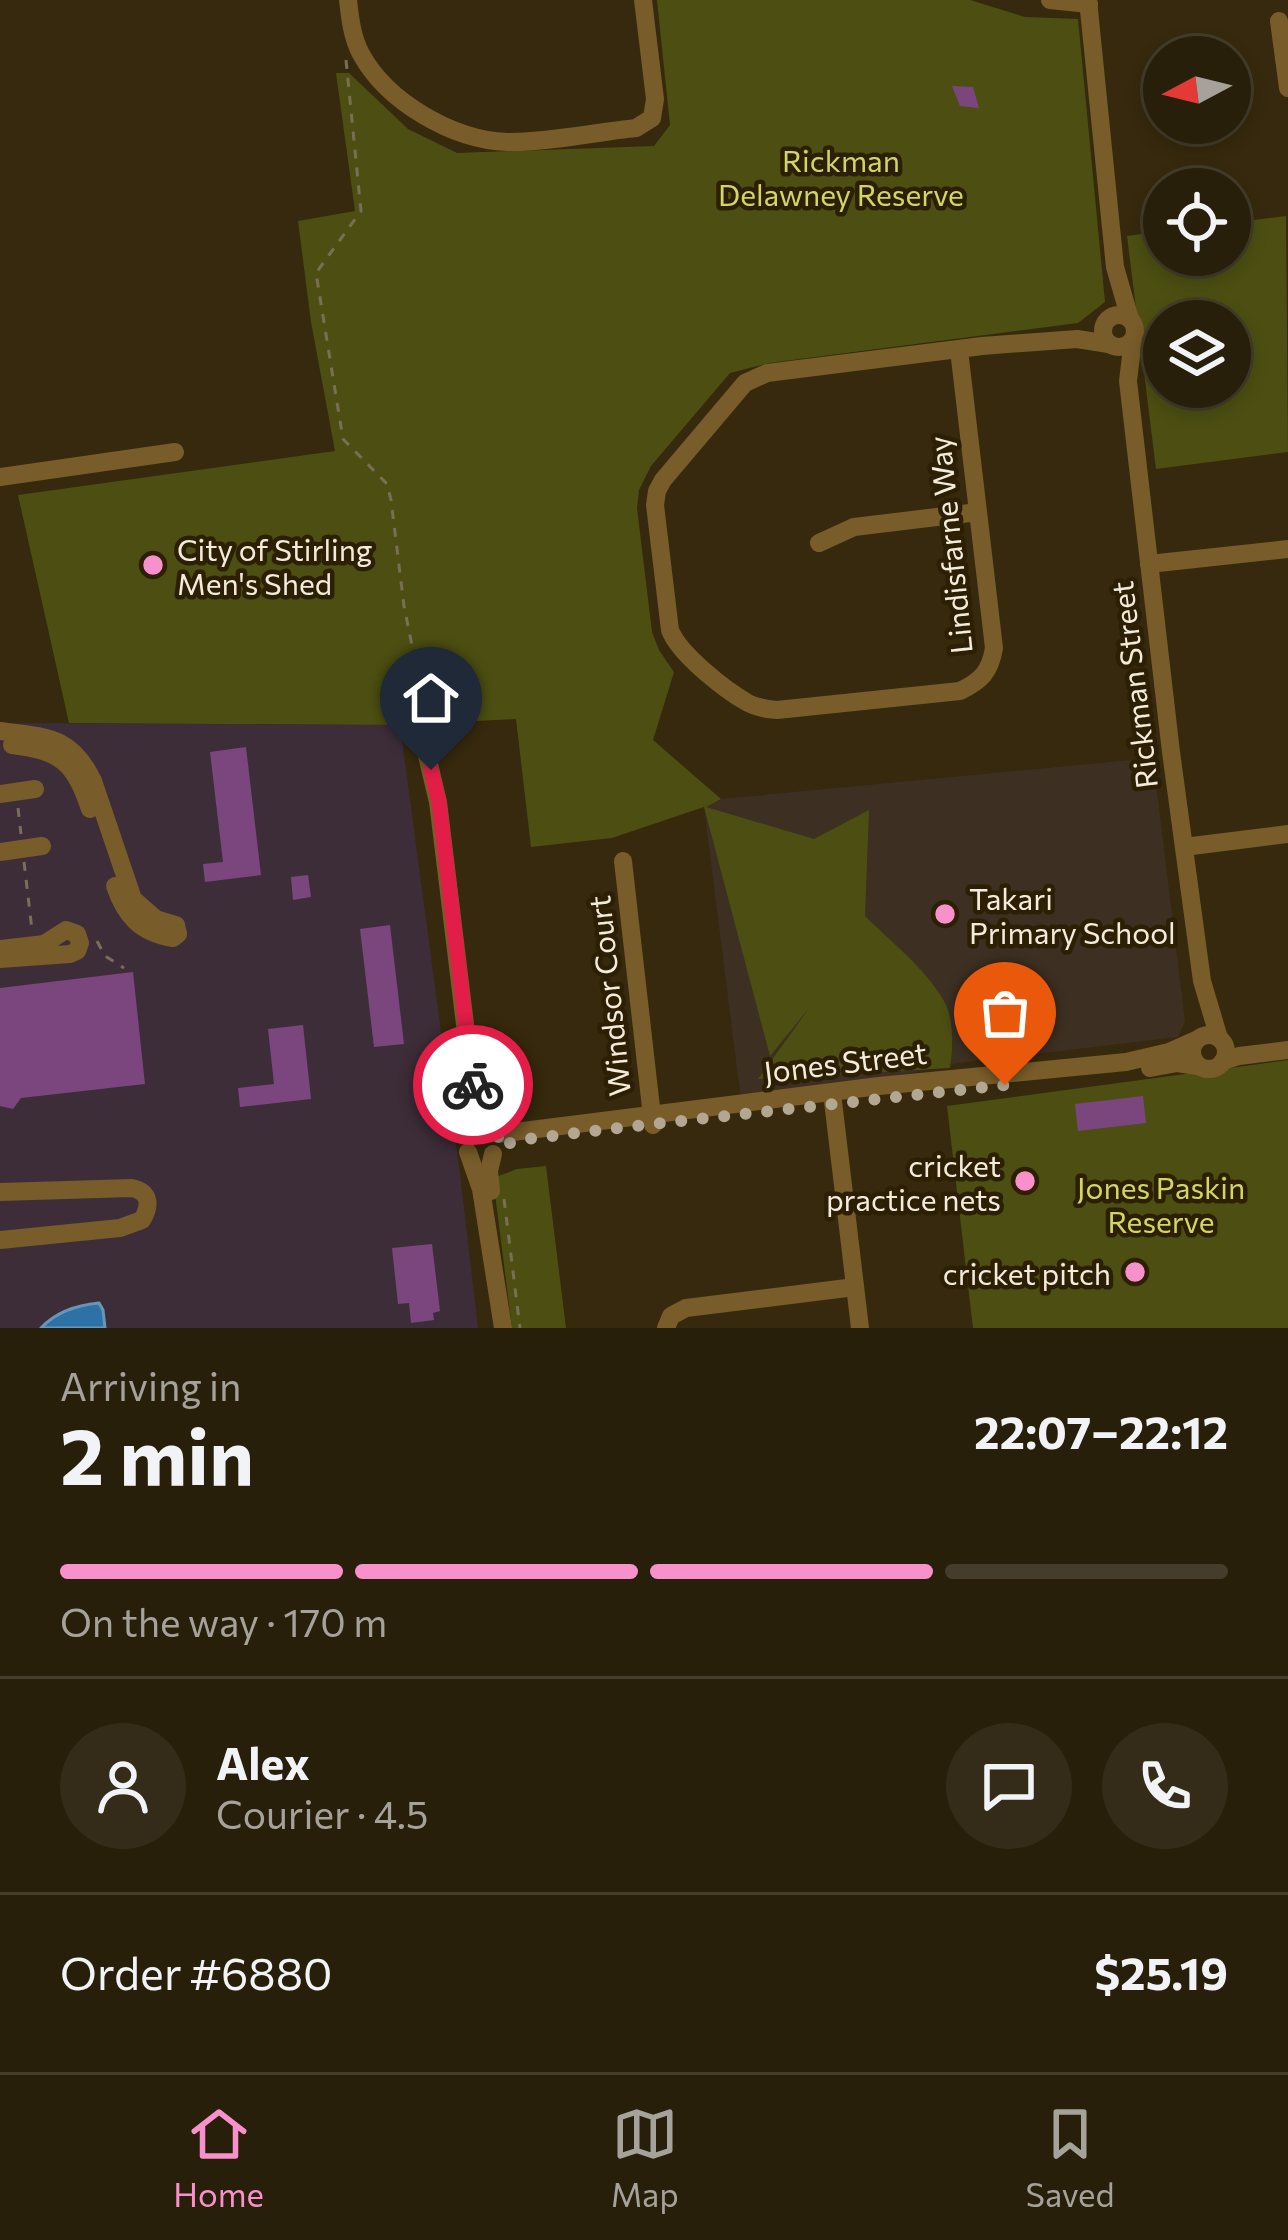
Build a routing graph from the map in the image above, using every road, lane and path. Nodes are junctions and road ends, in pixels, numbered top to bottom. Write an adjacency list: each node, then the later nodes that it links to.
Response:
1 (348, 0): 6 (street)
2 (643, 0): 6 (street)
3 (1050, 0): 4 (street)
4 (1088, 2): 8 (street)
5 (1279, 21): 7 (street)
6 (351, 50): 21 (path)
7 (1288, 88)
8 (1115, 268): 9 (street); 10 (street)
9 (1130, 319): 10 (street); 12 (street)
10 (1107, 320): 11 (street, Lindisfarne Way); 12 (street)
11 (1077, 339): 12 (street, Lindisfarne Way); 13 (street, Lindisfarne Way)
12 (1118, 343): 19 (street, Rickman Street)
13 (959, 350): 16 (street, Lindisfarne Way); 16 (street, Lindisfarne Way)
14 (176, 452): 15 (street)
15 (0, 477)
16 (978, 512): 17 (street)
17 (819, 543)
18 (1288, 549): 19 (street)
19 (1149, 564): 26 (street, Rickman Street)
20 (0, 731): 22 (street)
21 (423, 739): 39 (street)
22 (0, 743)
23 (17, 791): 25 (path)
24 (1288, 834): 26 (street)
25 (32, 847): 27 (street); 30 (path)
26 (1184, 847): 35 (street, Rickman Street)
27 (0, 851)
28 (623, 861): 38 (street, Windsor Court)
29 (91, 938): 33 (path)
30 (35, 945): 31 (street); 32 (street)
31 (0, 950)
32 (0, 959)
33 (124, 968)
34 (1288, 1039): 35 (street, Jones Street)
35 (1212, 1044): 36 (street, Jones Street); 37 (street, Jones Street); 37 (street, Jones Street)
36 (1288, 1050)
37 (833, 1098): 38 (street, Jones Street); 46 (street)
38 (652, 1120): 40 (street, Jones Street)
39 (478, 1123): 40 (street); 41 (street)
40 (496, 1145): 41 (street, Jones Street); 45 (street)
41 (468, 1152): 45 (street)
42 (0, 1192): 44 (street)
43 (503, 1192): 48 (path)
44 (0, 1240)
45 (496, 1277): 47 (street)
46 (855, 1287): 49 (street); 50 (street)
47 (503, 1328)
48 (520, 1328)
49 (667, 1328)
50 (860, 1328)

